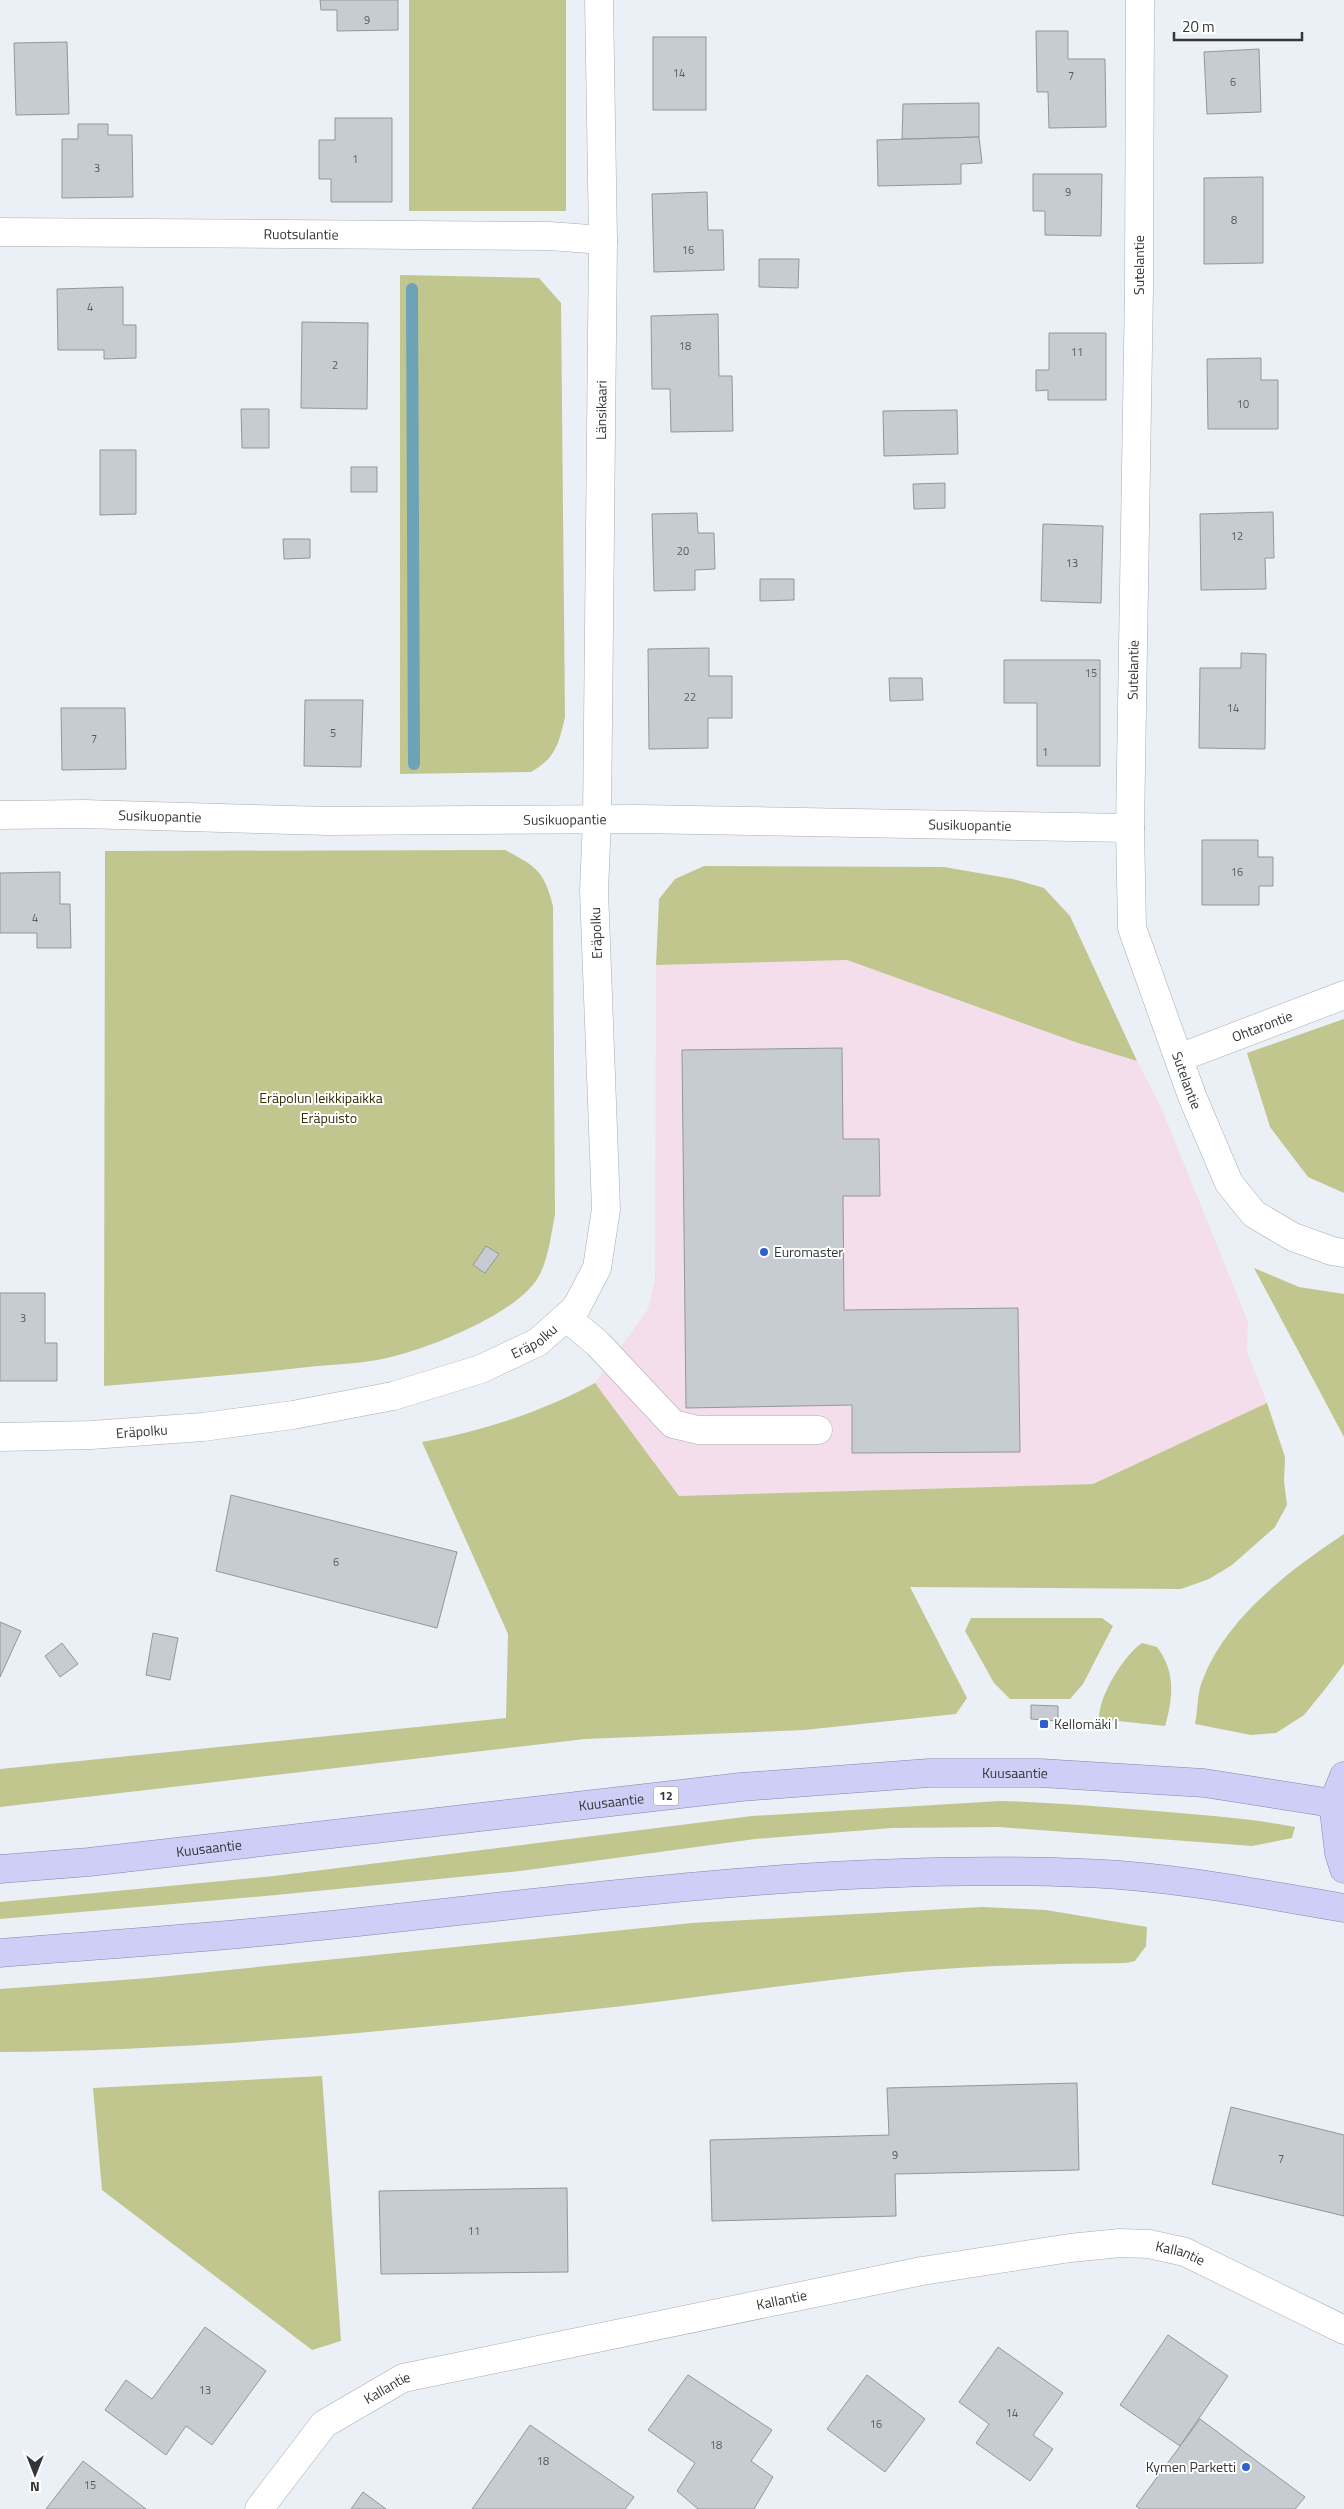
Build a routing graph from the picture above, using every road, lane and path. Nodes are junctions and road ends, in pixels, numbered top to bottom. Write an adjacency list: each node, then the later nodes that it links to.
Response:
1 (599, 0): 4 (street, Länsikaari)
2 (1140, 0): 7 (street, Sutelantie)
3 (0, 232): 4 (street, Ruotsulantie)
4 (603, 240): 6 (street, Länsikaari)
5 (0, 815): 6 (street, Susikuopantie)
6 (597, 820): 7 (street, Susikuopantie); 11 (street, Eräpolku)
7 (1130, 828): 9 (street, Sutelantie)
8 (1344, 995): 9 (street, Ohtarontie)
9 (1178, 1058): 10 (street, Sutelantie)
10 (1344, 1253)
11 (566, 1317): 12 (street); 13 (street, Eräpolku)
12 (818, 1430)
13 (0, 1437)
14 (1344, 1776): 15 (main road)
15 (1339, 1804): 16 (main road, Kuusaantie / 12); 17 (main road)
16 (0, 1869)
17 (1344, 1869)
18 (1344, 1908): 19 (main road)
19 (0, 1953)
20 (1344, 2330): 21 (street, Kallantie)
21 (259, 2509)

